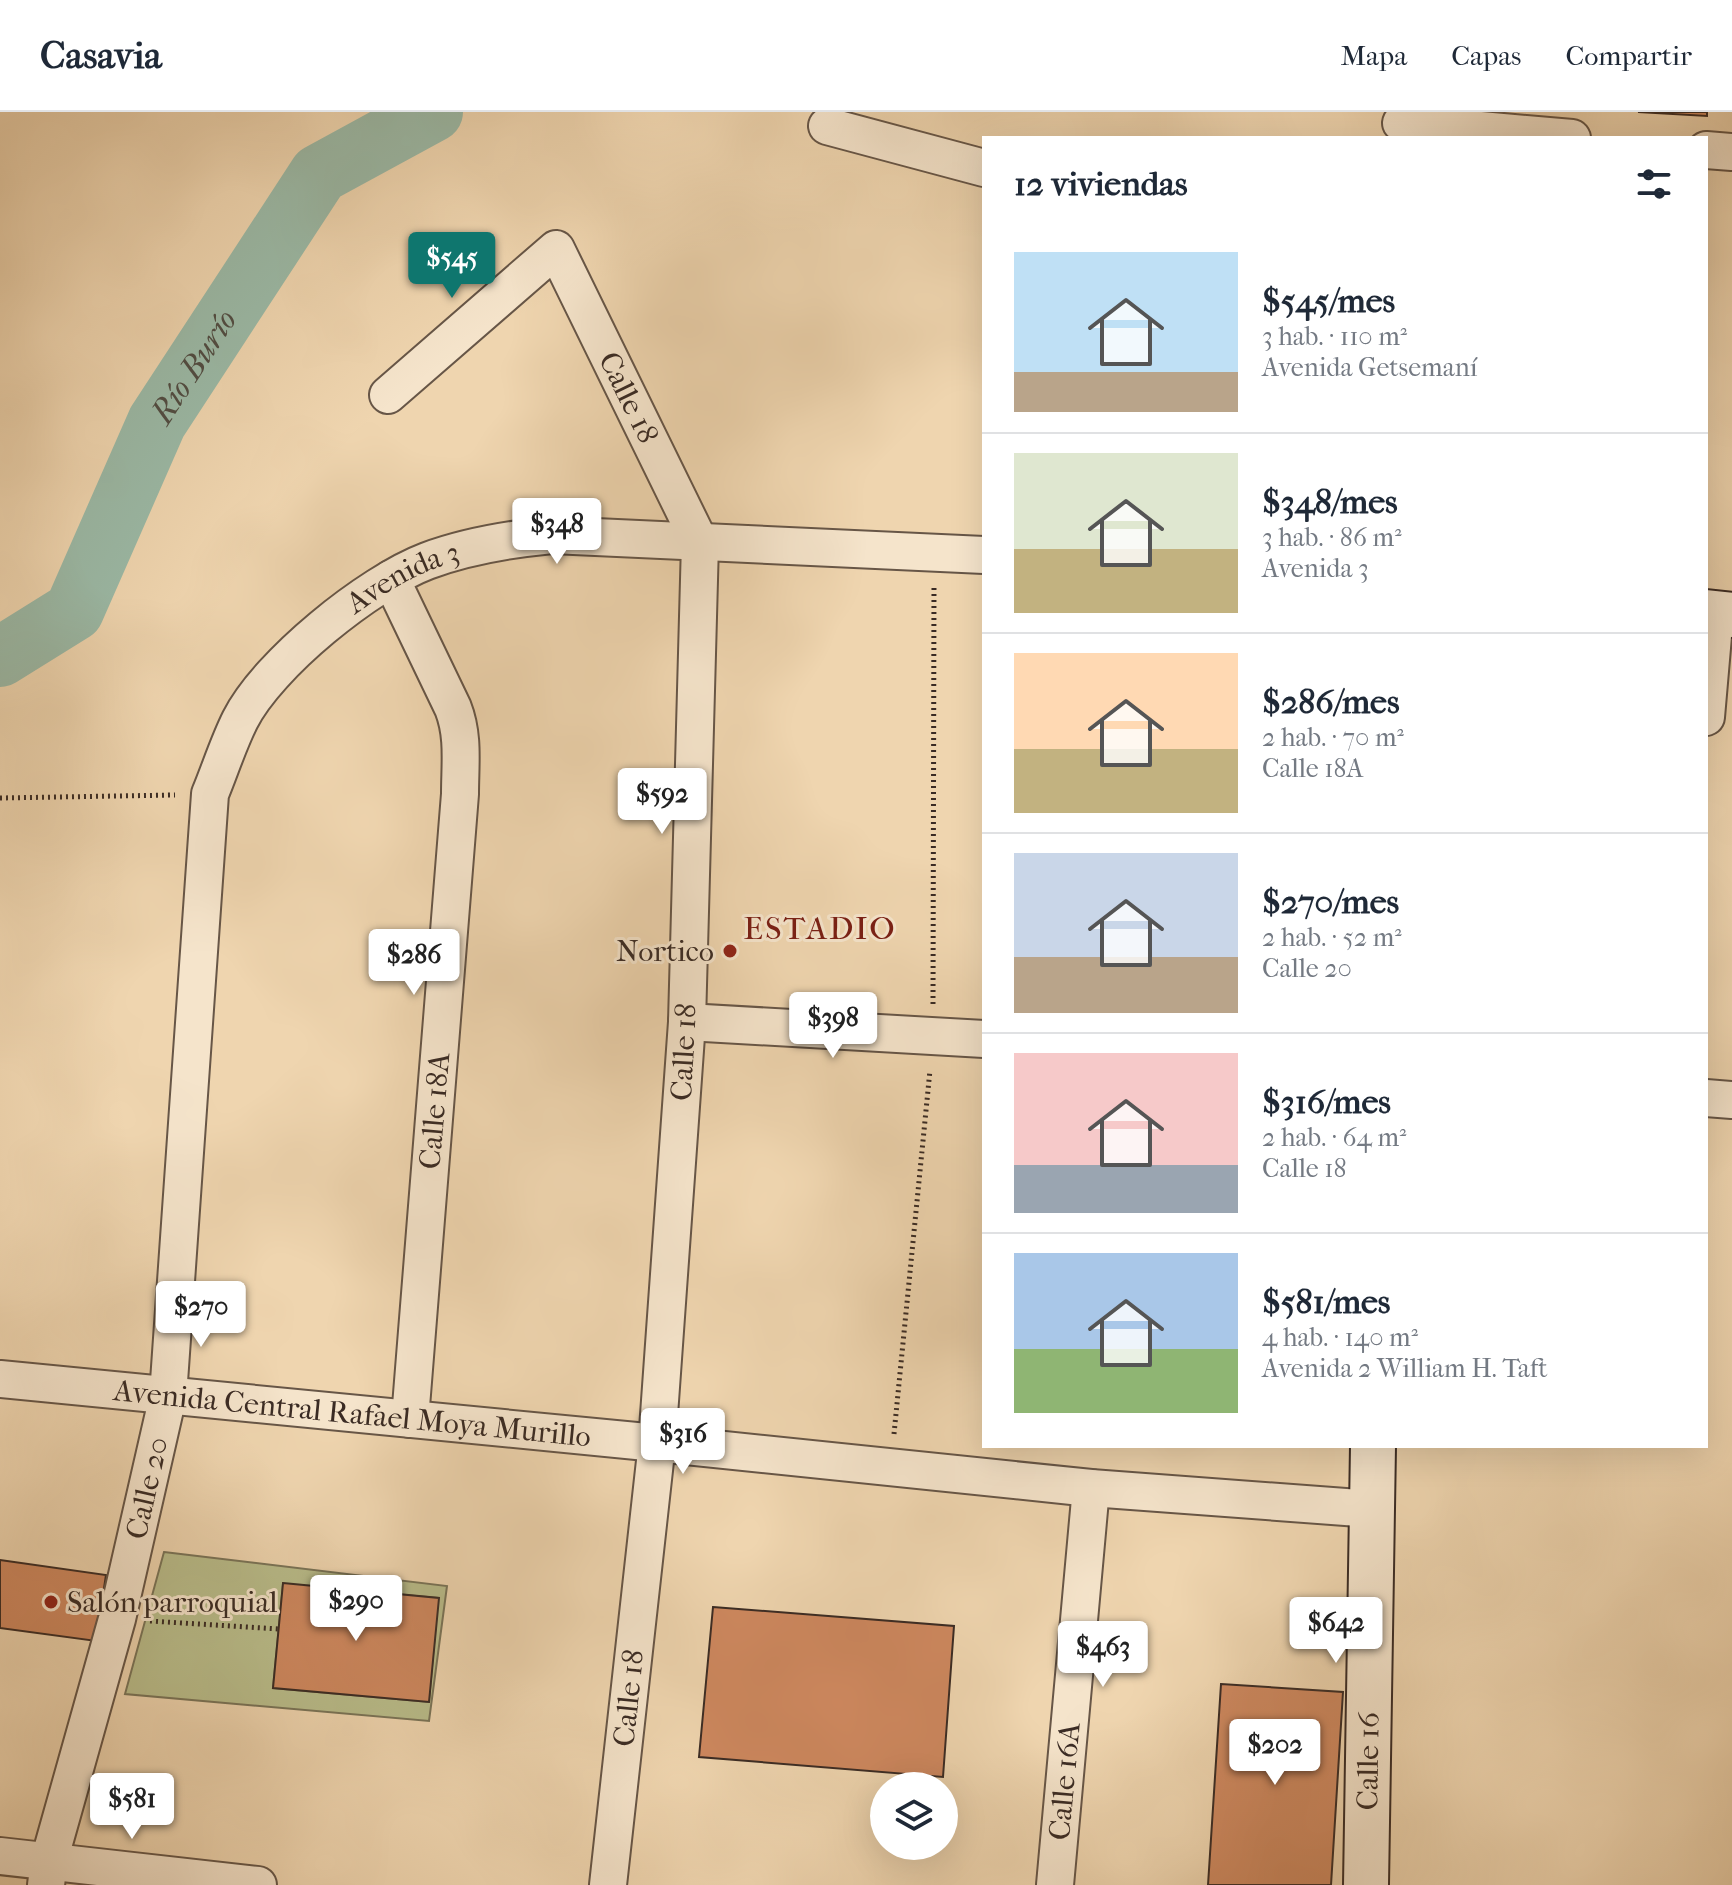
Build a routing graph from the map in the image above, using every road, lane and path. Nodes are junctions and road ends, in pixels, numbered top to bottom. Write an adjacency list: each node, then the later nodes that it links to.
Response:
1 (1401, 124): 3 (street)
2 (827, 126): 6 (street)
3 (1548, 136)
4 (1708, 150): 5 (street)
5 (1732, 152)
6 (982, 167)
7 (388, 395): 8 (street, Calle 18)
8 (700, 543): 9 (street, Avenida 3); 10 (street, Avenida 3); 15 (street, Calle 18)
9 (982, 555)
10 (391, 579): 13 (street, Avenida 3); 21 (street, Calle 18A)
11 (1718, 613): 12 (street)
12 (1708, 700)
13 (210, 794): 14 (path); 20 (street, Calle 20)
14 (0, 798)
15 (687, 1022): 16 (street); 22 (street, Calle 18)
16 (982, 1039)
17 (1708, 1098): 18 (street)
18 (1732, 1100)
19 (0, 1379): 20 (street, Avenida Central Rafael Moya Murillo)
20 (168, 1396): 21 (street, Avenida Central Rafael Moya Murillo); 26 (street, Calle 20)
21 (410, 1419): 22 (street, Avenida Central Rafael Moya Murillo)
22 (657, 1443): 24 (street, Avenida Central Rafael Moya Murillo); 31 (street, Calle 18)
23 (1373, 1448): 25 (street, Calle 16)
24 (1091, 1488): 25 (street, Avenida Central Rafael Moya Murillo); 32 (street, Calle 16A)
25 (1372, 1509): 33 (street, Calle 16)
26 (117, 1619): 27 (path); 29 (street, Calle 20)
27 (278, 1629)
28 (0, 1856): 29 (street)
29 (48, 1873): 30 (street)
30 (258, 1885)
31 (608, 1885)
32 (1055, 1885)
33 (1366, 1885)

